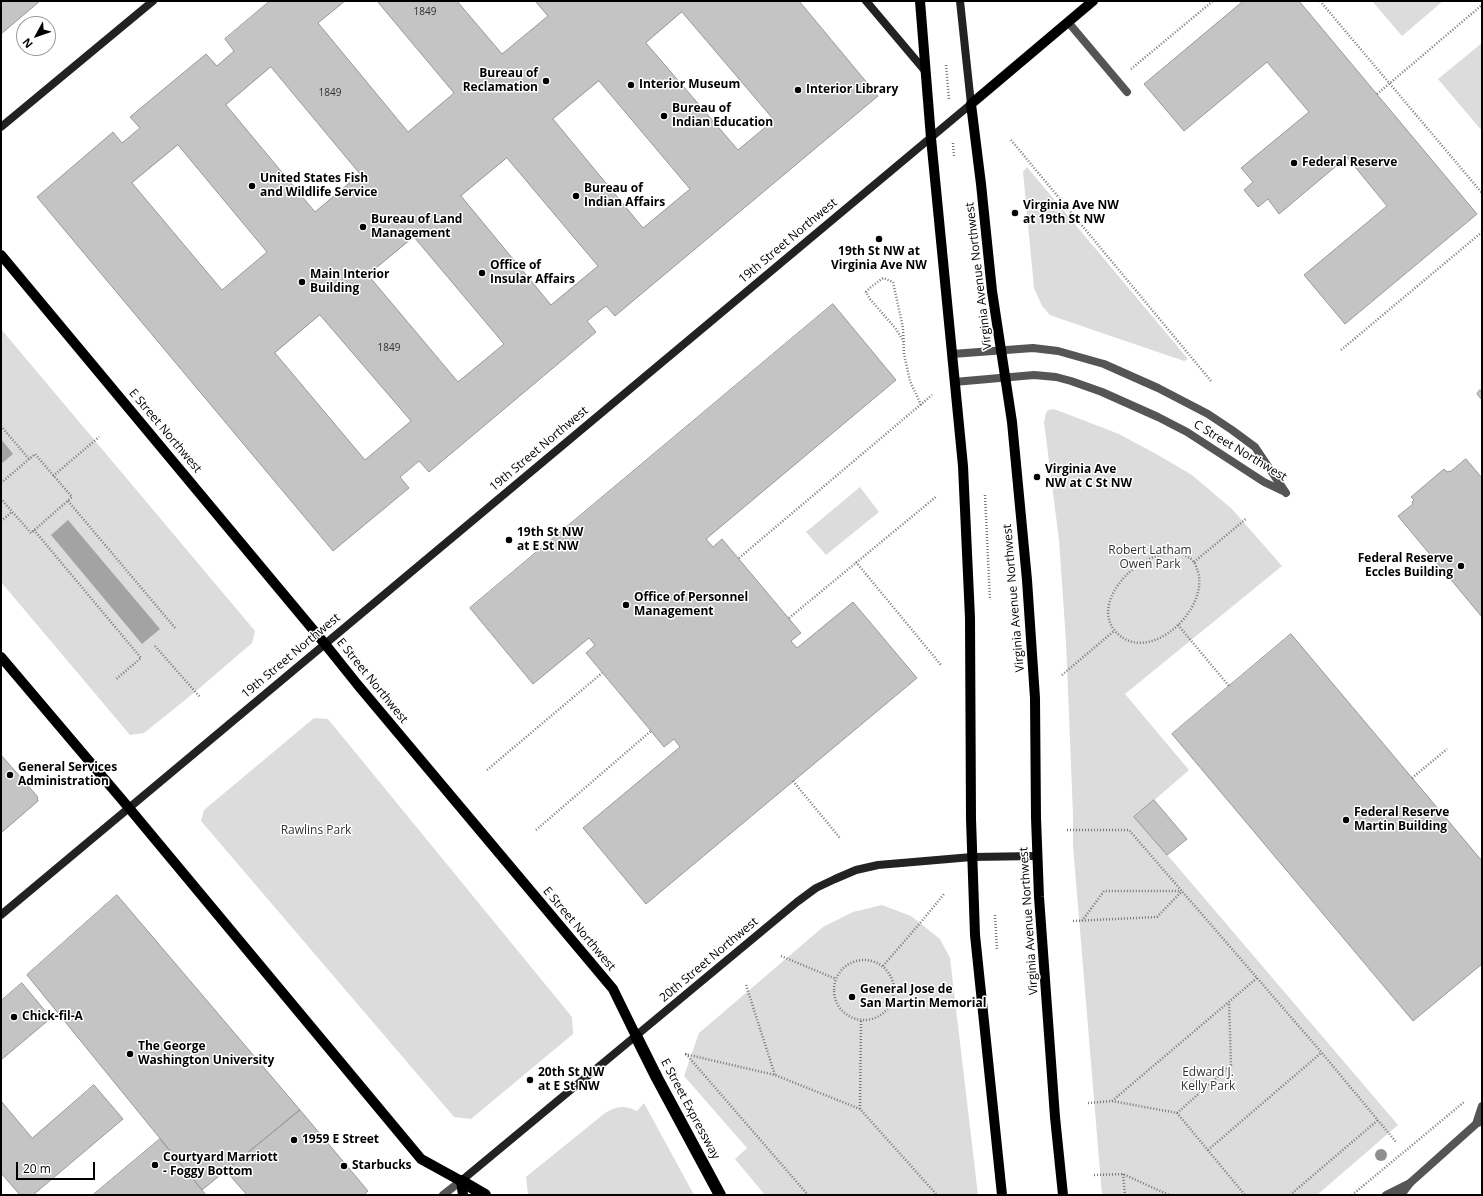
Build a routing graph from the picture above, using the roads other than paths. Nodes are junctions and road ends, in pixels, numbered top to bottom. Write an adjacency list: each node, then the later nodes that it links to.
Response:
1 (153, 1): 10 (main road)
2 (866, 1): 7 (main road)
3 (920, 1): 7 (main road)
4 (960, 1): 9 (main road, Virginia Avenue Northwest)
5 (1093, 1): 6 (main road, 19th Street Northwest)
6 (1068, 22): 8 (street); 9 (main road, 19th Street Northwest)
7 (926, 72): 11 (main road)
8 (1127, 92)
9 (971, 104): 11 (main road, 19th Street Northwest); 13 (main road, Virginia Avenue Northwest)
10 (1, 126)
11 (931, 138): 14 (main road); 17 (main road, 19th Street Northwest)
12 (1, 255): 17 (main road, E Street Northwest)
13 (1001, 350): 14 (street, C Street Northwest); 15 (main road, Virginia Avenue Northwest); 15 (street, C Street Northwest)
14 (952, 354): 16 (main road)
15 (1005, 377): 16 (street, C Street Northwest); 20 (main road, Virginia Avenue Northwest)
16 (954, 382): 21 (main road)
17 (325, 644): 19 (main road, 19th Street Northwest); 23 (main road, E Street Northwest)
18 (1, 657): 19 (main road)
19 (129, 808): 22 (main road, 19th Street Northwest); 26 (main road)
20 (1037, 856): 21 (main road, 20th Street Northwest); 33 (main road, Virginia Avenue Northwest)
21 (972, 857): 23 (main road, 20th Street Northwest); 32 (main road)
22 (1, 915)
23 (636, 1036): 26 (main road, 20th Street Northwest); 31 (highway, E Street Expressway)
24 (1482, 1106): 25 (street)
25 (1479, 1123): 27 (street)
26 (461, 1181): 28 (street, 20th Street Northwest); 29 (main road); 30 (highway)
27 (1410, 1183): 34 (street); 35 (street)
28 (443, 1195)
29 (463, 1195)
30 (485, 1195)
31 (720, 1195)
32 (1002, 1195)
33 (1063, 1195)
34 (1386, 1195)
35 (1401, 1195)

